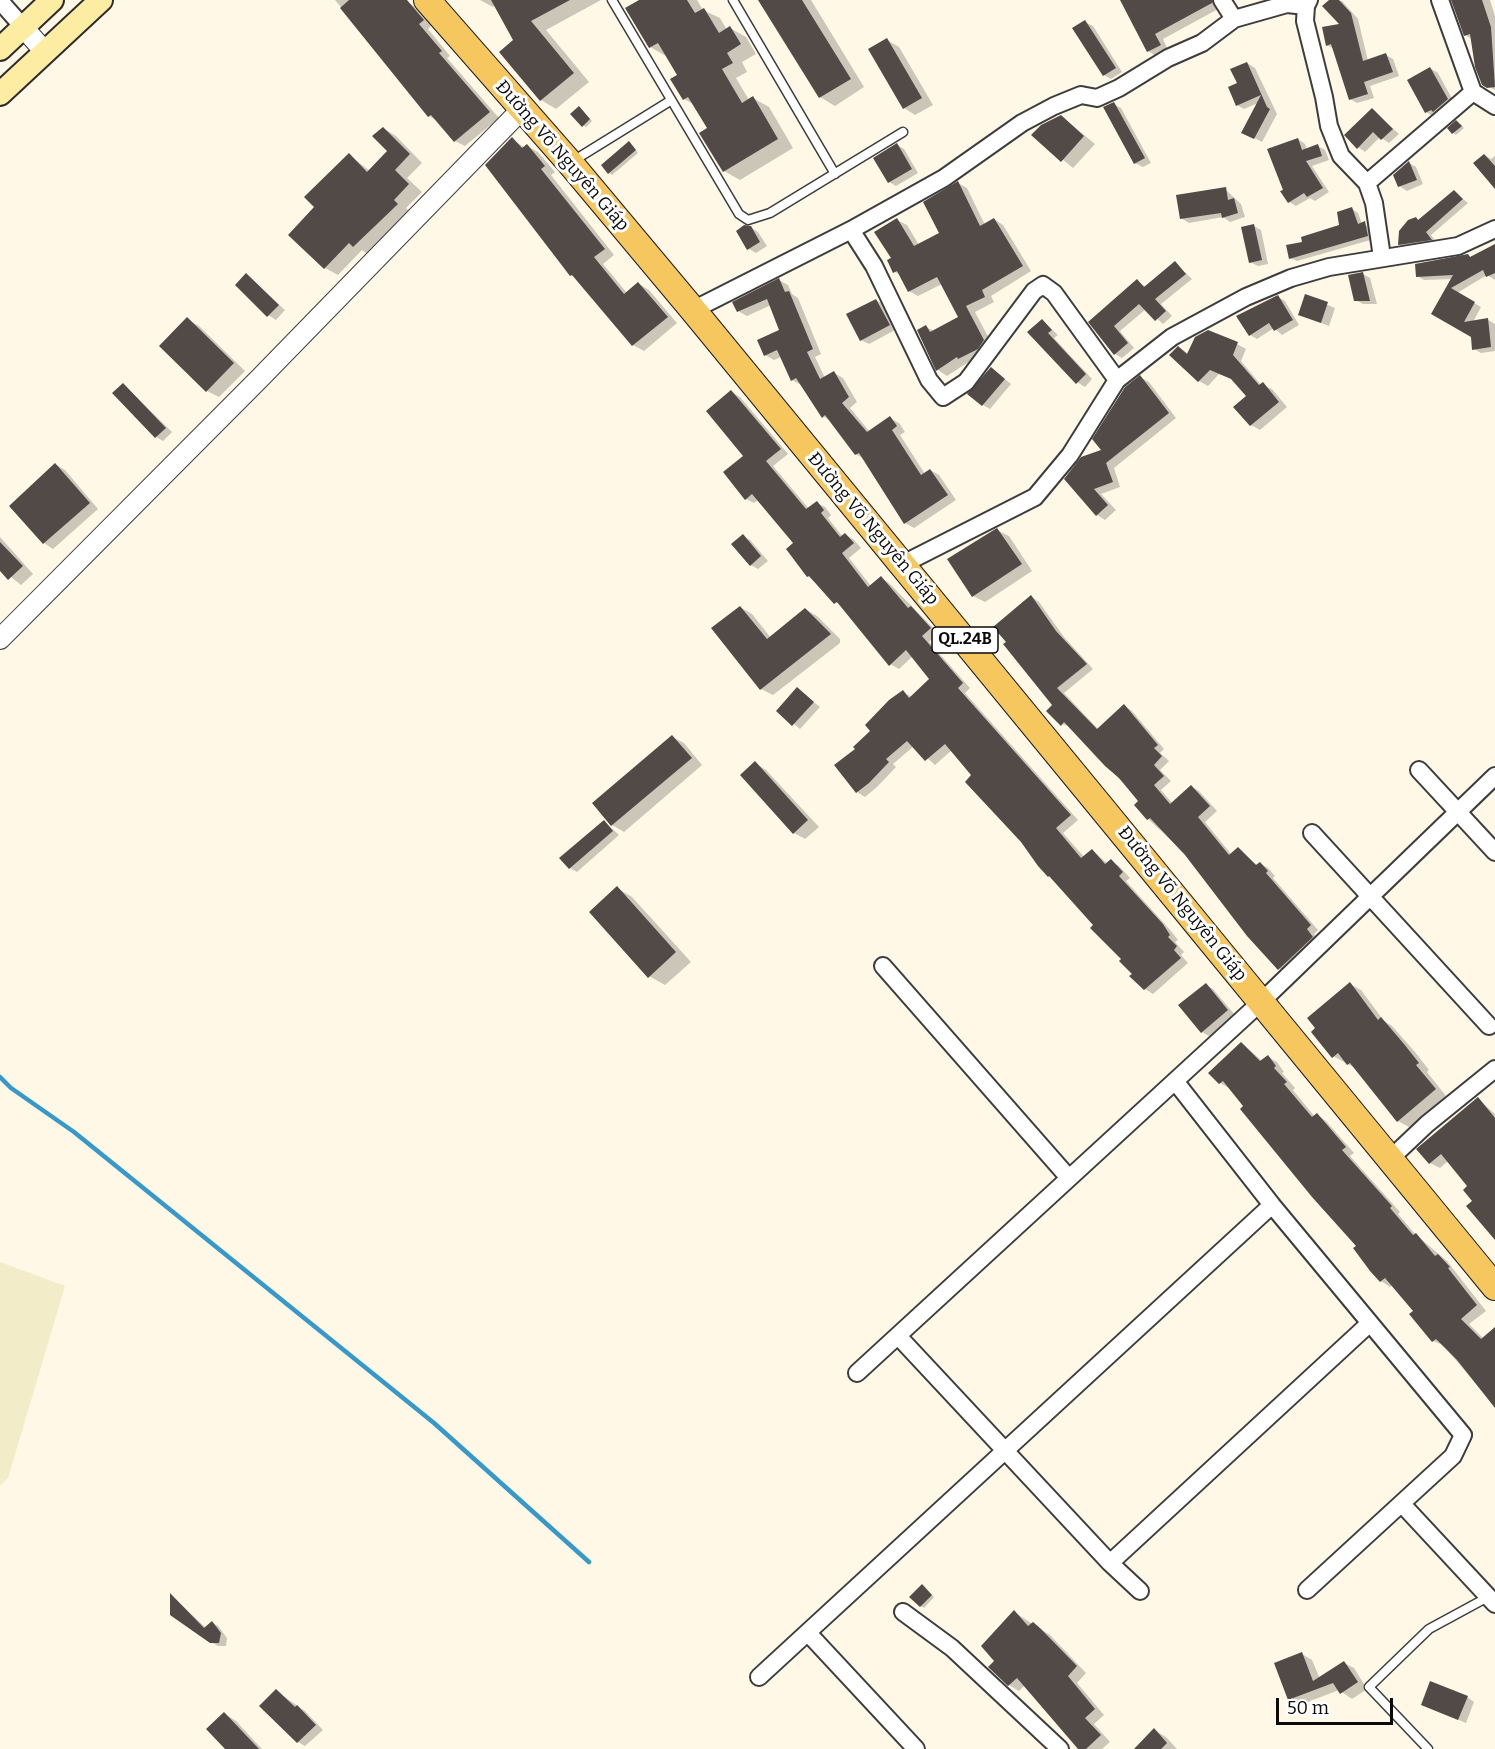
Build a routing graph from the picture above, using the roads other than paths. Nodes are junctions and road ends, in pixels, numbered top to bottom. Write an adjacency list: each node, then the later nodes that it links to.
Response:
1 (52, 0): 11 (main road)
2 (101, 0): 13 (main road)
3 (427, 0): 18 (main road, Đường Võ Nguyên Giáp / QL.24B)
4 (612, 0): 16 (lane)
5 (733, 0): 21 (lane)
6 (1222, 0): 10 (street)
7 (1440, 0): 14 (street)
8 (0, 1): 11 (street)
9 (1307, 3): 10 (street); 22 (street)
10 (1234, 19): 24 (street)
11 (23, 27): 12 (main road); 13 (street)
12 (0, 49)
13 (45, 52): 15 (main road)
14 (1473, 92): 17 (street); 22 (street)
15 (0, 94)
16 (670, 101): 20 (lane); 21 (lane)
17 (1495, 106)
18 (521, 110): 20 (main road, Đường Võ Nguyên Giáp / QL.24B); 29 (street)
19 (903, 132): 21 (lane)
20 (570, 163): 26 (main road, Đường Võ Nguyên Giáp / QL.24B)
21 (835, 174)
22 (1366, 183): 25 (street)
23 (1495, 229): 25 (street)
24 (851, 230): 26 (street); 27 (street)
25 (1382, 257): 27 (street)
26 (693, 310): 28 (main road, Đường Võ Nguyên Giáp / QL.24B)
27 (1117, 380): 28 (street)
28 (903, 564): 37 (main road, Đường Võ Nguyên Giáp / QL.24B)
29 (0, 639)
30 (1419, 770): 32 (street)
31 (1495, 776): 32 (street)
32 (1458, 812): 34 (street); 35 (street)
33 (1312, 833): 35 (street)
34 (1495, 852)
35 (1370, 897): 37 (street); 38 (street)
36 (883, 966): 42 (street)
37 (1261, 1002): 40 (street); 41 (main road, Đường Võ Nguyên Giáp / QL.24B)
38 (1489, 1026)
39 (1495, 1070): 41 (street)
40 (1175, 1081): 42 (street); 43 (street)
41 (1390, 1159): 44 (main road, Đường Võ Nguyên Giáp / QL.24B)
42 (1069, 1178): 46 (street)
43 (1272, 1205): 45 (street); 48 (street)
44 (1495, 1287)
45 (1370, 1323): 49 (street); 50 (street)
46 (898, 1336): 47 (street); 48 (street)
47 (857, 1374)
48 (1005, 1450): 50 (street); 55 (street)
49 (1402, 1504): 51 (street); 53 (street)
50 (1110, 1563): 52 (street)
51 (1306, 1590)
52 (1140, 1591)
53 (1493, 1597): 59 (lane)
54 (903, 1612): 58 (street)
55 (808, 1633): 56 (street); 57 (street)
56 (759, 1677)
57 (916, 1749)
58 (1060, 1749)
59 (1428, 1749)

